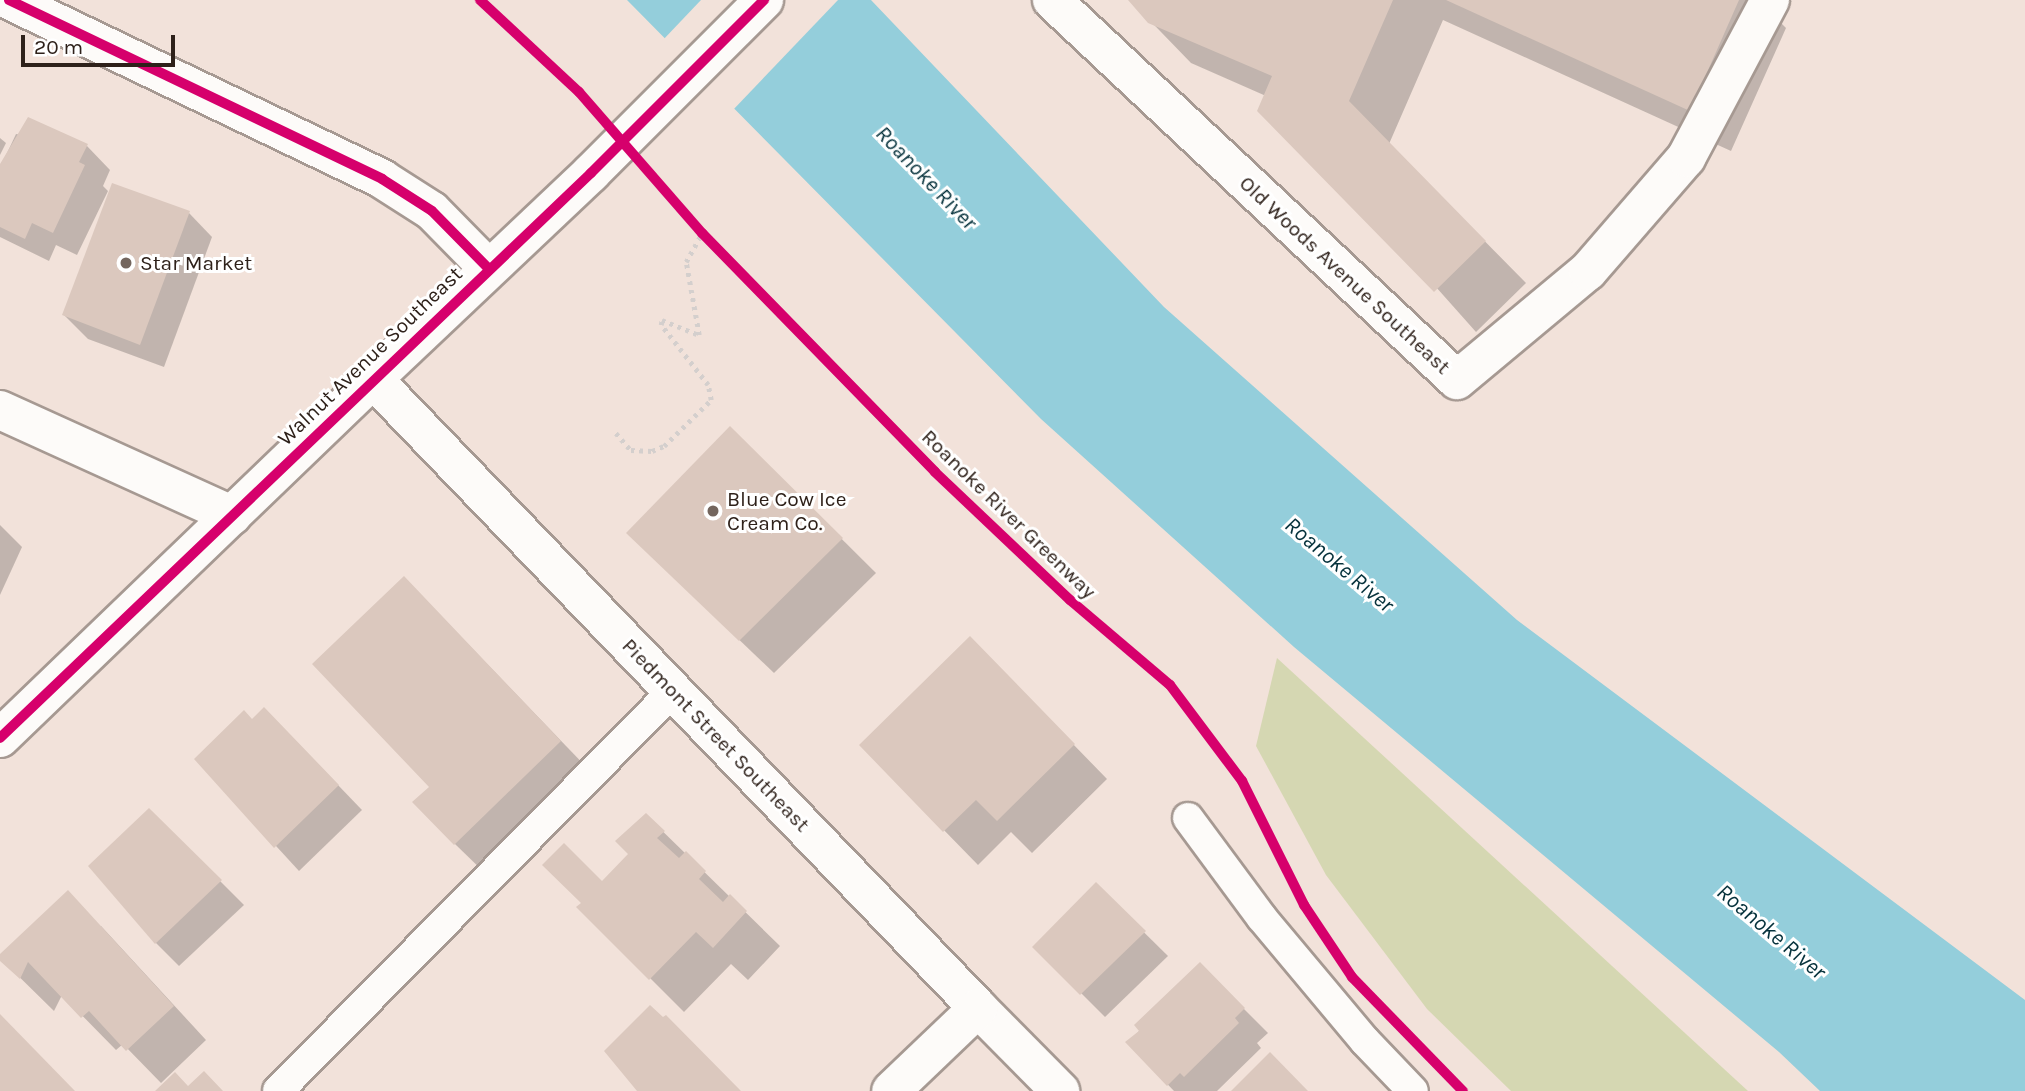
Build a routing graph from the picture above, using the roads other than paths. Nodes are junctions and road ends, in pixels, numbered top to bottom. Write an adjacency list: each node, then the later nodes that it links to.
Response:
1 (9, 0): 5 (street)
2 (764, 0): 5 (street, Walnut Avenue Southeast)
3 (1052, 0): 4 (street, Old Woods Avenue Southeast)
4 (1770, 0)
5 (489, 269): 6 (street, Walnut Avenue Southeast)
6 (373, 379): 8 (street, Walnut Avenue Southeast); 9 (street, Piedmont Street Southeast)
7 (0, 410): 8 (street)
8 (232, 514): 10 (street, Walnut Avenue Southeast)
9 (673, 691): 12 (street, Piedmont Street Southeast); 13 (lane)
10 (0, 738)
11 (1188, 818): 16 (lane)
12 (978, 1008): 14 (street); 15 (street, Piedmont Street Southeast)
13 (278, 1091)
14 (891, 1091)
15 (1059, 1091)
16 (1413, 1091)

